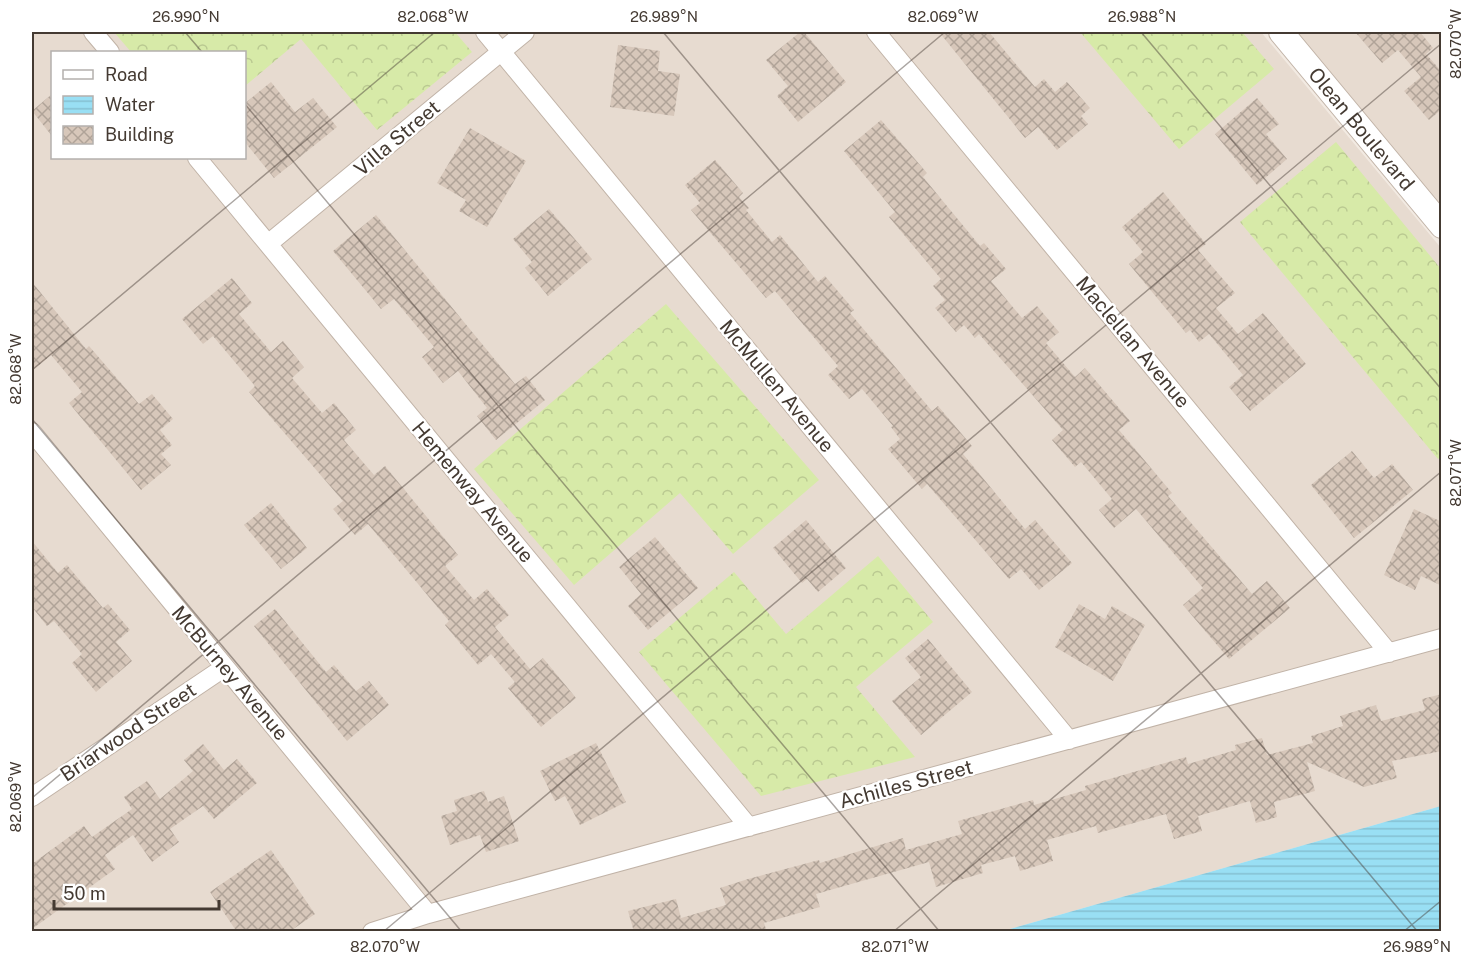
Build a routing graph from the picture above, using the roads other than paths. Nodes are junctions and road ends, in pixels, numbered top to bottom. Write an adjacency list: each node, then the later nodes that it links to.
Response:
1 (93, 32): 6 (street)
2 (485, 32): 7 (street, McMullen Avenue)
3 (525, 32): 7 (street, Villa Street)
4 (876, 32): 13 (street, Maclellan Avenue)
5 (1281, 32): 9 (street, Olean Boulevard)
6 (109, 51)
7 (501, 52): 10 (street, Villa Street); 15 (street, McMullen Avenue)
8 (198, 159): 10 (street, Hemenway Avenue)
9 (1442, 226)
10 (268, 244): 17 (street, Hemenway Avenue)
11 (32, 432): 14 (street, McBurney Avenue)
12 (1442, 639): 13 (street, Achilles Street)
13 (1389, 653): 15 (street, Achilles Street)
14 (225, 667): 16 (street, Briarwood Street); 18 (street, McBurney Avenue)
15 (1069, 740): 17 (street, Achilles Street)
16 (32, 797)
17 (749, 827): 18 (street, Achilles Street)
18 (428, 914): 19 (street, Achilles Street)
19 (372, 932)

